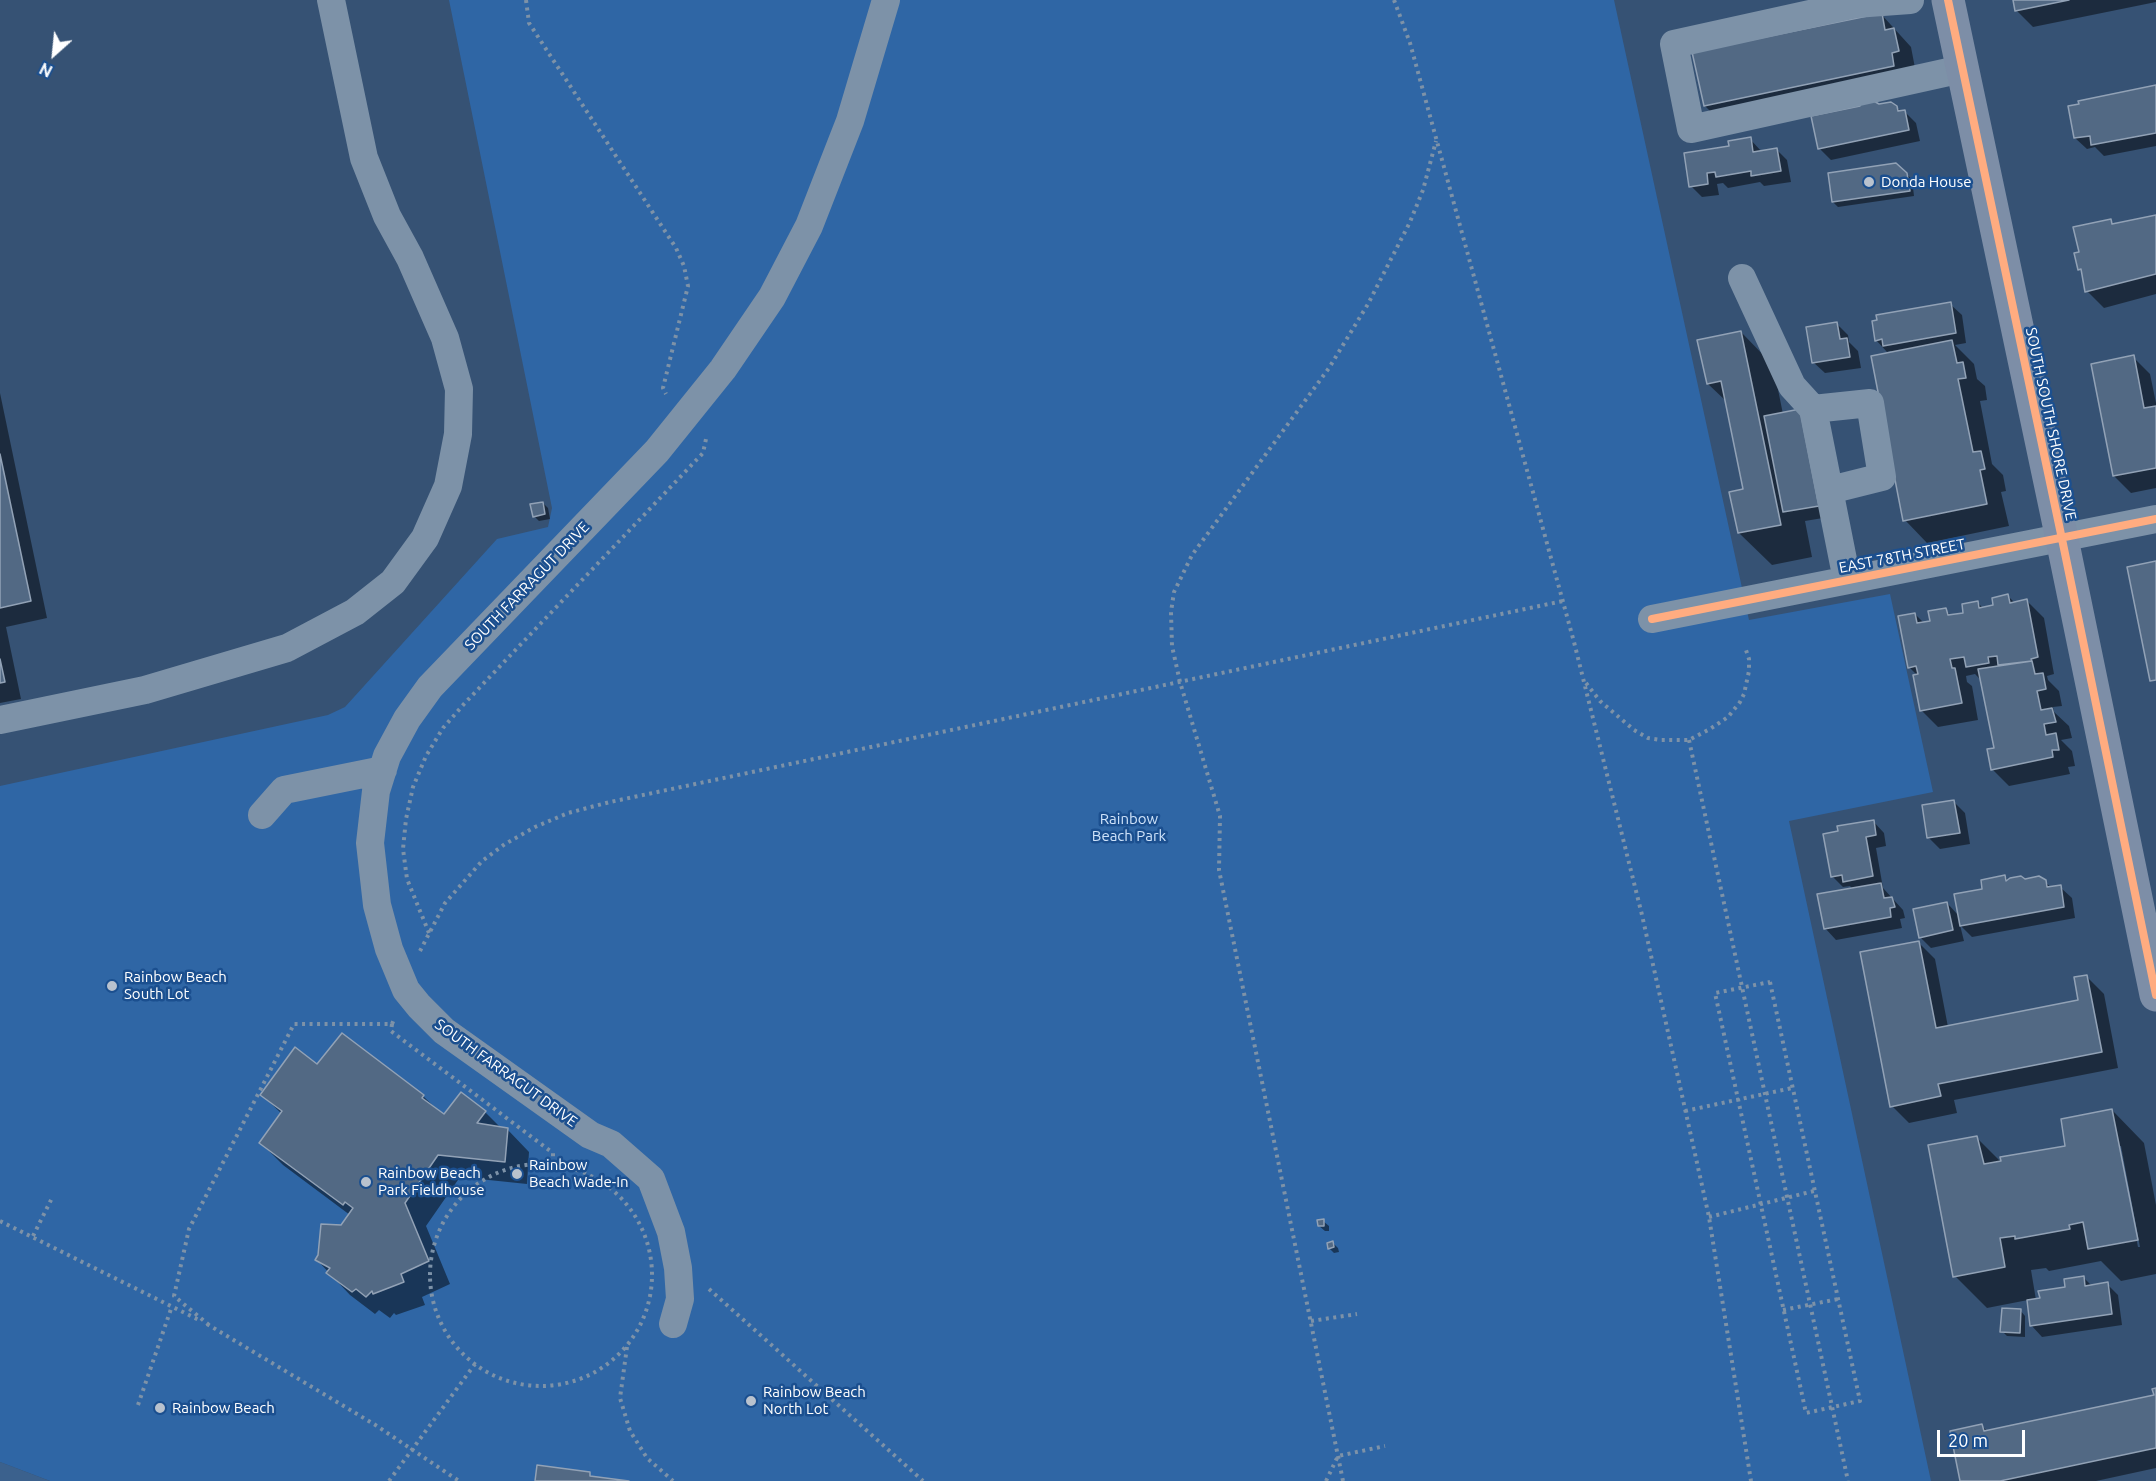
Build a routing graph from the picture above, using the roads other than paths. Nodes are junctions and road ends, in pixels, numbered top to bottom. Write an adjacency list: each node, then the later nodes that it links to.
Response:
1 (331, 0): 13 (street)
2 (886, 0): 16 (street, SOUTH FARRAGUT DRIVE)
3 (1910, 0): 5 (street)
4 (1948, 0): 5 (main road, SOUTH SOUTH SHORE DRIVE)
5 (1962, 69): 10 (main road, SOUTH SOUTH SHORE DRIVE)
6 (1742, 278): 7 (street)
7 (1813, 409): 8 (street); 8 (street)
8 (1830, 490): 11 (street)
9 (2156, 519): 10 (street, EAST 78TH STREET)
10 (2062, 539): 11 (street, EAST 78TH STREET); 14 (main road, SOUTH SOUTH SHORE DRIVE)
11 (1847, 580): 12 (street, EAST 78TH STREET)
12 (1652, 619)
13 (0, 720)
14 (2152, 952): 15 (main road, SOUTH SOUTH SHORE DRIVE)
15 (2156, 995)
16 (673, 1324)

